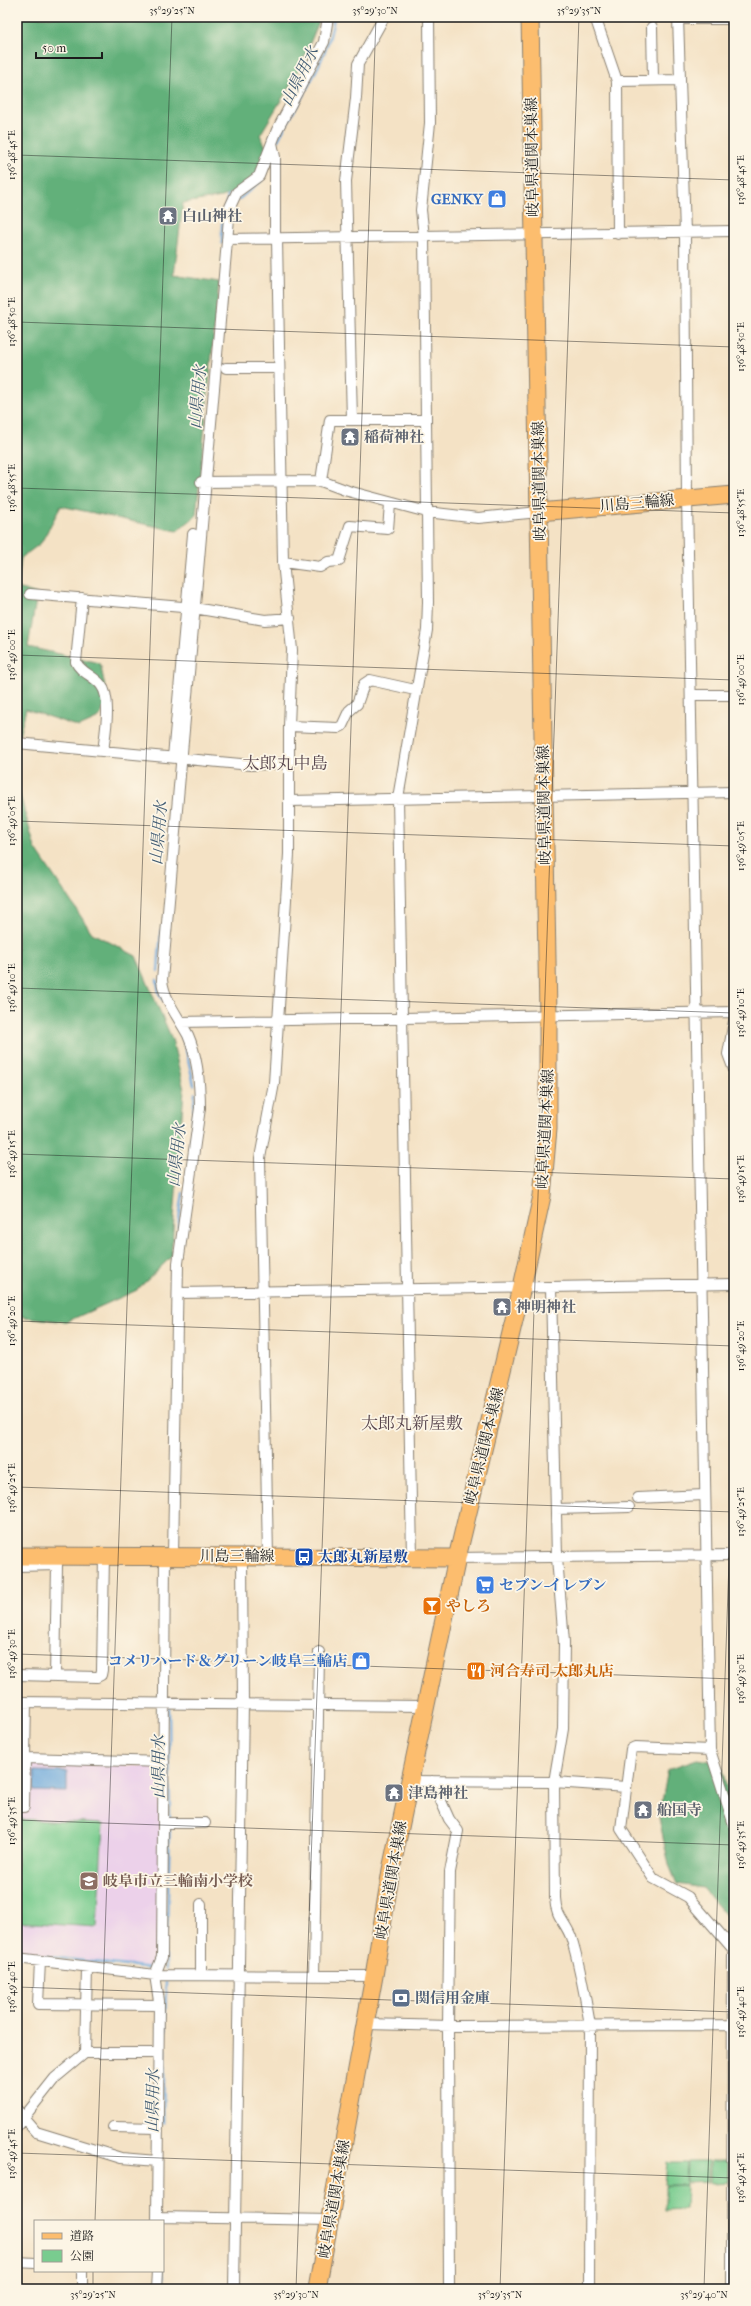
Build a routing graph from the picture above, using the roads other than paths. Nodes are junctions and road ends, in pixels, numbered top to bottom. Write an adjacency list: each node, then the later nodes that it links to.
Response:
1 (328, 17): 12 (street)
2 (384, 17): 18 (street)
3 (429, 17): 17 (street)
4 (530, 17): 15 (main road, 岐阜県道関本巣線)
5 (595, 17): 11 (street)
6 (678, 18): 7 (street); 10 (street)
7 (734, 18)
8 (652, 27): 9 (street)
9 (653, 80): 10 (street); 11 (street)
10 (679, 80): 14 (street)
11 (616, 81): 16 (street)
12 (272, 143): 19 (street); 20 (street)
13 (734, 231): 14 (street)
14 (685, 233): 16 (street); 29 (street)
15 (533, 234): 16 (street); 17 (street); 32 (main road, 岐阜県道関本巣線)
16 (618, 234)
17 (424, 236): 18 (street); 24 (street)
18 (347, 237): 19 (street); 23 (street)
19 (276, 238): 20 (street); 22 (street)
20 (227, 239): 27 (street)
21 (226, 368): 22 (street)
22 (279, 368): 26 (street)
23 (352, 420): 24 (street); 25 (street)
24 (426, 420): 31 (street)
25 (321, 481): 26 (street); 30 (street)
26 (280, 482): 27 (street); 34 (street)
27 (203, 483): 37 (street)
28 (734, 495): 29 (main road, 川島三輪線)
29 (687, 498): 32 (main road, 川島三輪線); 40 (street)
30 (390, 504): 31 (street); 34 (street)
31 (427, 512): 32 (street); 39 (street)
32 (539, 512): 49 (main road, 岐阜県道関本巣線)
33 (193, 534): 37 (street)
34 (283, 562): 38 (street)
35 (30, 594): 36 (street)
36 (82, 598): 37 (street); 44 (street)
37 (190, 608): 38 (street); 45 (street)
38 (290, 618): 42 (street)
39 (415, 690): 42 (street); 50 (street)
40 (691, 695): 41 (street); 48 (street)
41 (734, 695)
42 (289, 726): 46 (street)
43 (17, 743): 44 (street)
44 (103, 751): 45 (street)
45 (177, 758): 46 (street); 58 (street)
46 (288, 763): 51 (street)
47 (734, 792): 48 (street)
48 (692, 793): 49 (street); 53 (street)
49 (544, 796): 50 (street); 54 (main road, 岐阜県道関本巣線)
50 (398, 798): 51 (street); 55 (street)
51 (289, 801): 56 (street)
52 (734, 1012): 53 (street)
53 (696, 1013): 54 (street); 61 (street)
54 (548, 1015): 55 (street); 62 (main road, 岐阜県道関本巣線)
55 (402, 1019): 56 (street); 64 (street)
56 (278, 1021): 58 (street); 66 (street)
57 (734, 1021): 59 (street)
58 (181, 1022): 65 (street)
59 (734, 1070)
60 (734, 1284): 61 (street)
61 (701, 1285): 63 (street); 67 (street)
62 (522, 1287): 63 (street); 64 (street); 79 (main road, 岐阜県道関本巣線)
63 (551, 1287): 70 (street)
64 (407, 1290): 66 (street); 78 (street)
65 (178, 1293): 66 (street); 74 (street)
66 (263, 1293): 75 (street)
67 (704, 1495): 68 (street); 76 (street)
68 (638, 1498)
69 (629, 1508): 70 (street)
70 (556, 1509): 80 (street)
71 (734, 1555): 76 (street)
72 (17, 1556): 73 (main road, 川島三輪線)
73 (104, 1556): 74 (main road, 川島三輪線); 84 (street)
74 (169, 1556): 77 (main road, 川島三輪線); 86 (street)
75 (268, 1556): 77 (main road, 川島三輪線); 78 (main road, 川島三輪線)
76 (705, 1556): 80 (street); 90 (street)
77 (242, 1557): 88 (street)
78 (412, 1557): 79 (main road, 川島三輪線)
79 (457, 1558): 80 (street); 89 (main road, 岐阜県道関本巣線)
80 (557, 1558): 95 (street)
81 (17, 1566): 84 (street)
82 (319, 1652): 87 (street)
83 (17, 1675): 84 (street)
84 (55, 1676)
85 (21, 1702): 86 (street); 91 (street)
86 (169, 1703): 88 (street); 92 (street)
87 (318, 1703): 88 (street); 89 (street); 109 (street)
88 (243, 1704): 108 (street)
89 (426, 1706): 93 (main road, 岐阜県道関本巣線)
90 (710, 1750): 96 (street); 100 (street)
91 (25, 1758): 92 (street); 97 (street)
92 (164, 1762): 98 (street)
93 (409, 1781): 94 (street); 110 (main road, 岐阜県道関本巣線)
94 (432, 1781): 95 (street); 114 (street)
95 (554, 1782): 96 (street); 115 (street)
96 (626, 1787): 102 (street)
97 (17, 1807)
98 (164, 1823): 99 (street); 106 (street)
99 (205, 1824)
100 (734, 1826)
101 (201, 1904): 107 (street)
102 (733, 1950): 116 (street)
103 (17, 1958): 104 (street)
104 (40, 1961): 105 (street); 111 (street)
105 (87, 1968): 106 (street); 111 (street)
106 (155, 1975): 107 (street); 112 (street)
107 (201, 1975): 108 (street)
108 (238, 1976): 109 (street); 124 (street)
109 (314, 1976): 110 (street)
110 (374, 1976): 113 (main road, 岐阜県道関本巣線)
111 (86, 2004): 112 (street); 117 (street)
112 (159, 2005): 118 (street)
113 (365, 2024): 114 (street); 125 (main road, 岐阜県道関本巣線)
114 (448, 2025): 115 (street); 135 (street)
115 (590, 2025): 116 (street); 136 (street)
116 (733, 2025): 128 (street)
117 (85, 2053): 118 (street); 119 (street)
118 (158, 2053): 121 (street)
119 (19, 2118): 122 (street)
120 (113, 2127): 121 (street)
121 (158, 2128): 122 (street)
122 (157, 2161): 123 (street)
123 (160, 2218): 124 (street)
124 (236, 2218): 125 (street); 133 (street)
125 (330, 2220): 134 (main road, 岐阜県道関本巣線)
126 (17, 2262): 127 (street)
127 (34, 2263)
128 (733, 2266): 137 (street)
129 (82, 2272): 131 (street)
130 (157, 2272): 132 (street)
131 (82, 2289)
132 (156, 2289)
133 (234, 2289)
134 (317, 2289)
135 (449, 2289)
136 (589, 2289)
137 (732, 2289)

